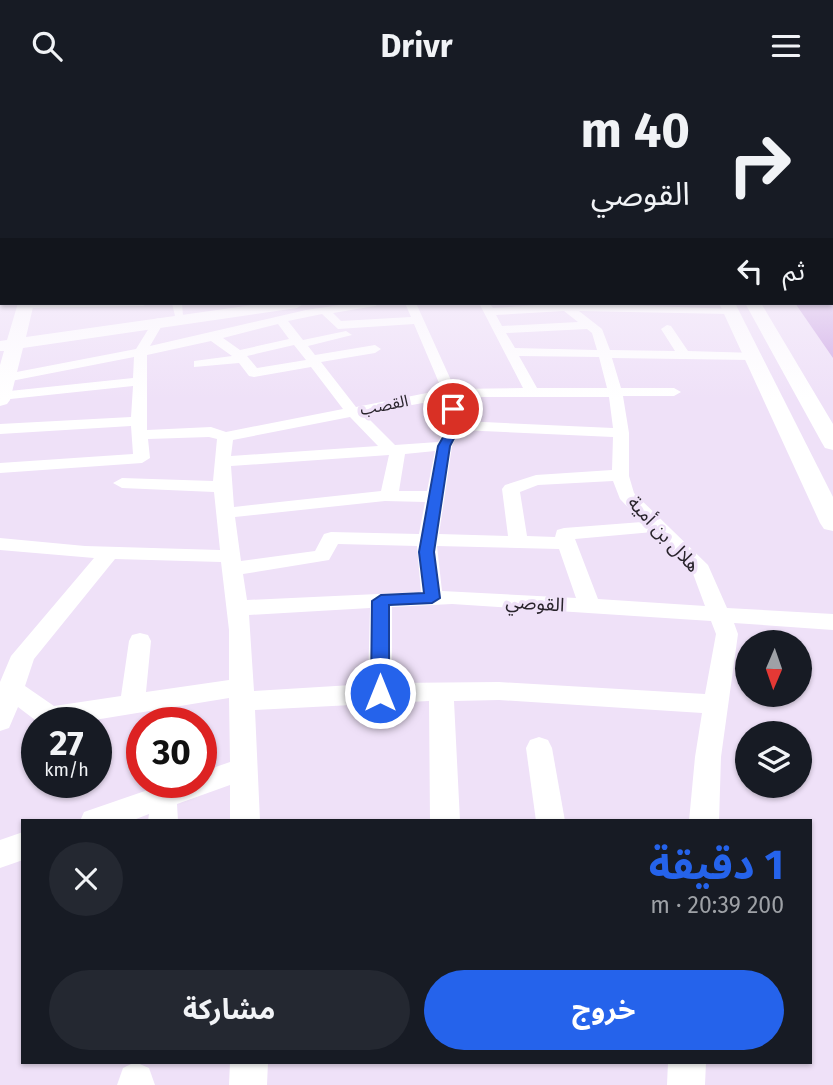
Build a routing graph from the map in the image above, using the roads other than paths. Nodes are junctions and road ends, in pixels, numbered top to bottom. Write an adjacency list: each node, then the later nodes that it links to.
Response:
1 (24, 306): 29 (main road)
2 (212, 306): 14 (main road)
3 (296, 306): 17 (main road)
4 (299, 306): 18 (street)
5 (301, 306): 15 (street)
6 (344, 306): 15 (street)
7 (413, 306): 19 (street)
8 (529, 306): 13 (street)
9 (567, 306): 22 (street, هلال بن أمية)
10 (597, 306): 16 (street)
11 (755, 306): 52 (main road)
12 (728, 307): 16 (street); 37 (main road)
13 (487, 308): 24 (street)
14 (178, 309): 29 (main road)
15 (324, 310): 21 (street)
16 (680, 310)
17 (214, 316): 20 (main road); 25 (street)
18 (280, 319): 25 (street); 30 (street)
19 (419, 320): 21 (street); 27 (street)
20 (158, 322): 29 (main road); 32 (street)
21 (383, 323): 27 (street)
22 (589, 325): 24 (street); 34 (street, هلال بن أمية)
23 (667, 329): 35 (street)
24 (500, 330): 33 (street)
25 (229, 334): 28 (street)
26 (346, 335): 30 (street)
27 (425, 335): 45 (street)
28 (213, 337): 32 (street); 36 (street)
29 (8, 342): 42 (main road)
30 (298, 342): 36 (street); 38 (street)
31 (375, 349): 38 (street)
32 (141, 351): 40 (street); 42 (street)
33 (512, 352): 34 (street); 43 (street)
34 (604, 353): 35 (street); 41 (street, هلال بن أمية)
35 (684, 355): 37 (street)
36 (240, 356): 38 (street); 39 (street)
37 (751, 356): 63 (main road)
38 (313, 362): 46 (street)
39 (199, 364)
40 (140, 381): 42 (street); 48 (street)
41 (615, 390): 43 (street, القصب); 44 (street, القصب); 50 (street, هلال بن أمية)
42 (2, 392)
43 (533, 392): 45 (street, القصب)
44 (674, 392)
45 (450, 393): 46 (street, القصب); 47 (street)
46 (352, 411): 51 (street, القصب); 54 (street)
47 (455, 425): 50 (street); 53 (street)
48 (139, 428): 49 (street, القصب); 51 (street, القصب); 56 (street)
49 (0, 429)
50 (621, 433): 57 (street, هلال بن أمية)
51 (226, 437): 55 (street)
52 (833, 443)
53 (444, 446): 54 (street); 61 (street)
54 (395, 449): 55 (street); 60 (street)
55 (223, 462): 59 (street)
56 (0, 468)
57 (620, 475): 64 (street, هلال بن أمية); 66 (street)
58 (122, 483): 59 (street)
59 (222, 487): 62 (street)
60 (388, 496): 61 (street); 62 (street)
61 (435, 497): 65 (street)
62 (225, 513): 70 (street)
63 (833, 523)
64 (659, 526): 67 (street); 75 (street, هلال بن أمية)
65 (428, 538): 66 (street); 70 (street); 71 (street)
66 (518, 541): 67 (street)
67 (568, 543): 73 (street)
68 (0, 544): 69 (street)
69 (109, 553): 70 (street); 78 (street)
70 (231, 563): 74 (street)
71 (432, 598): 72 (street, القوصي); 73 (street, القوصي)
72 (381, 601): 74 (street, القوصي); 80 (street)
73 (590, 607): 75 (street, القوصي)
74 (237, 608): 81 (street)
75 (720, 616): 76 (street, القوصي); 83 (street, هلال بن أمية)
76 (833, 622)
77 (140, 641): 82 (street)
78 (6, 690): 82 (street); 84 (street)
79 (441, 692): 80 (street); 83 (street); 90 (street)
80 (380, 693): 81 (street)
81 (242, 694): 82 (street); 86 (street)
82 (132, 704)
83 (716, 704): 92 (street, هلال بن أمية)
84 (0, 721)
85 (539, 748): 91 (street)
86 (244, 769): 87 (street); 89 (street)
87 (163, 809): 88 (street)
88 (106, 819)
89 (245, 819)
90 (445, 819)
91 (551, 819)
92 (704, 819)
93 (21, 847): 94 (street)
94 (0, 854)
95 (249, 1064): 97 (street)
96 (687, 1064): 98 (street)
97 (247, 1085)
98 (686, 1085)

